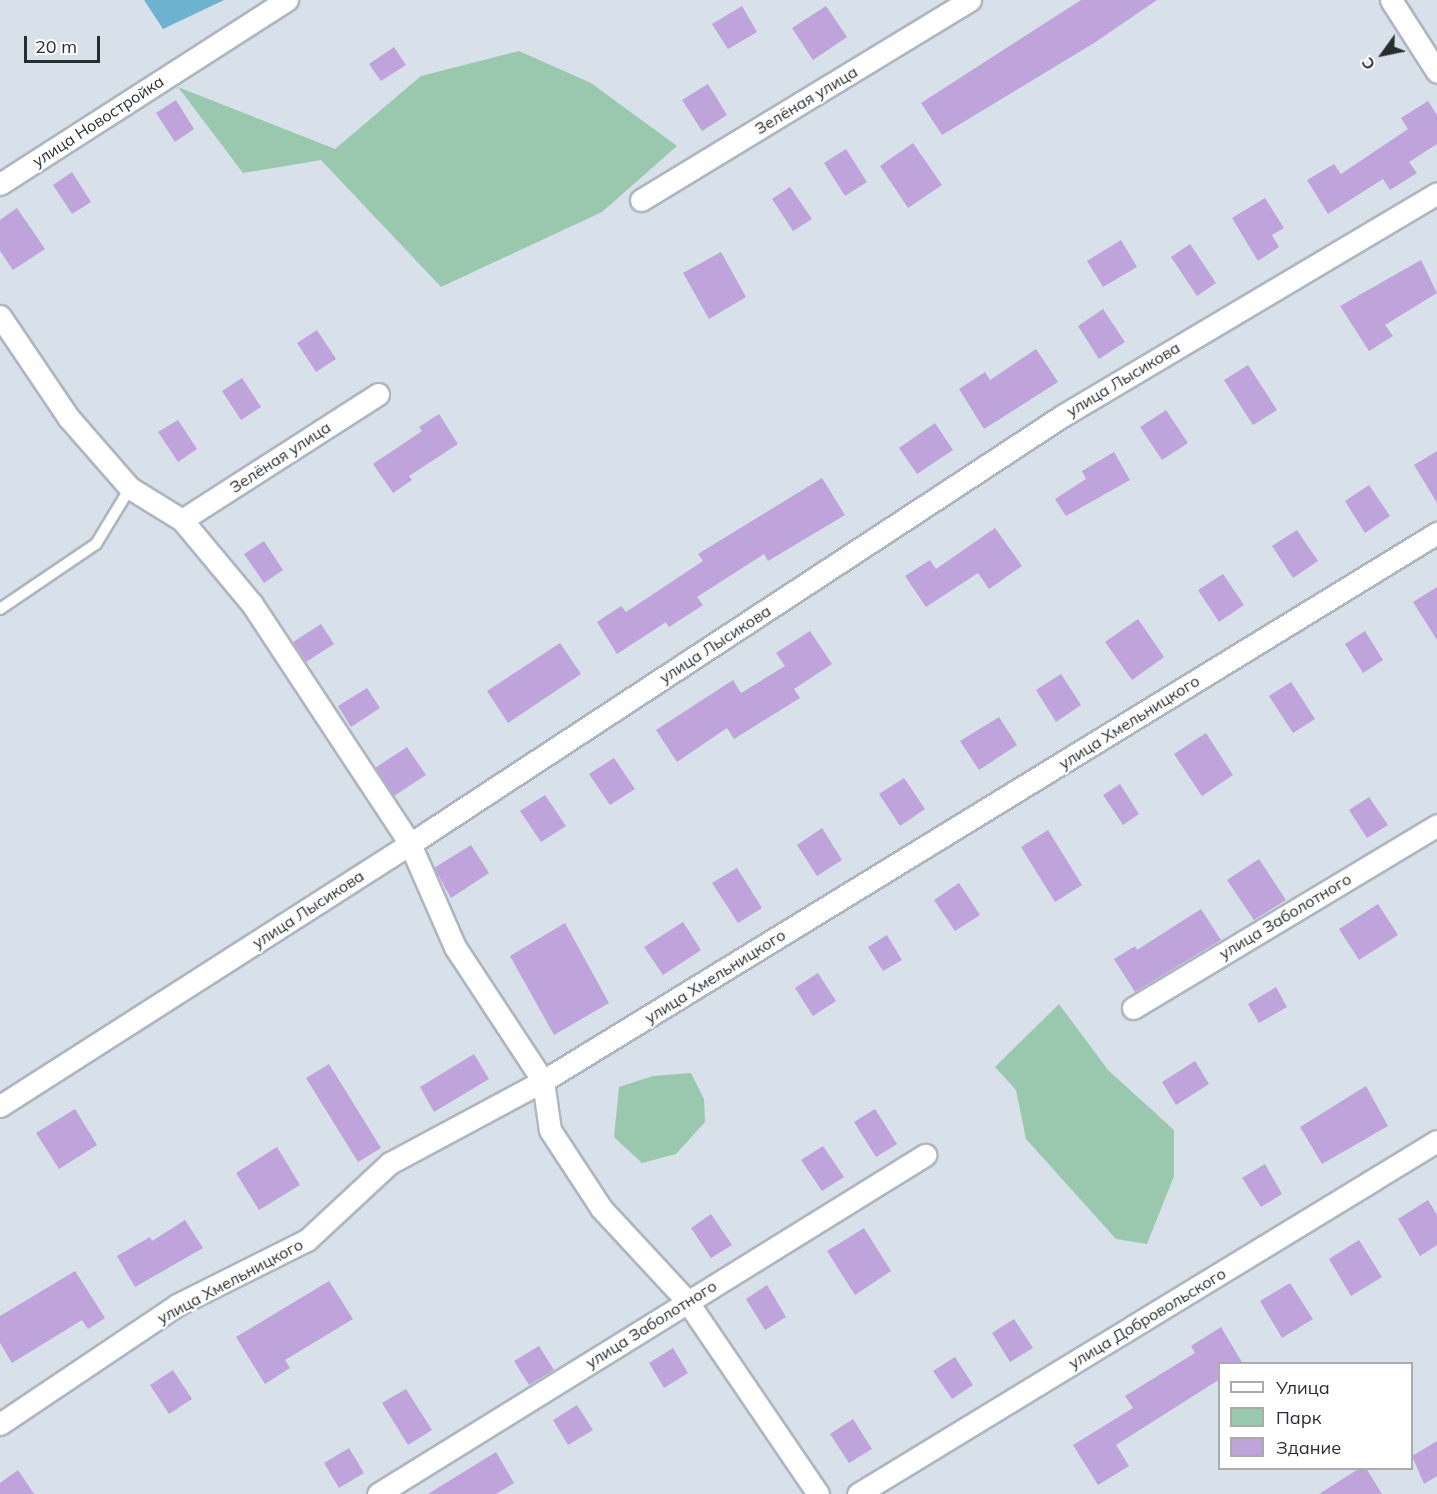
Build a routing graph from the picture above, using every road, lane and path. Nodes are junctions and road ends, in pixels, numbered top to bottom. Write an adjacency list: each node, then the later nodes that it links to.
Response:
1 (287, 0): 5 (street, улица Новостройка)
2 (970, 0): 7 (street, Зелёная улица)
3 (1391, 0): 4 (street)
4 (1437, 72)
5 (0, 184)
6 (1437, 193): 15 (street, улица Лысикова)
7 (641, 200)
8 (0, 316): 10 (street)
9 (378, 394): 11 (street, Зелёная улица)
10 (130, 488): 11 (street); 13 (lane)
11 (182, 520): 15 (street)
12 (1437, 533): 17 (street, улица Хмельницкого)
13 (0, 609)
14 (1437, 825): 16 (street, улица Заболотного)
15 (410, 844): 17 (street); 18 (street, улица Лысикова)
16 (1133, 1008)
17 (543, 1081): 21 (street); 22 (street, улица Хмельницкого)
18 (0, 1106)
19 (1437, 1141): 25 (street, улица Добровольского)
20 (925, 1155): 21 (street, улица Заболотного)
21 (687, 1301): 23 (street, улица Заболотного); 24 (street)
22 (0, 1424)
23 (378, 1494)
24 (818, 1494)
25 (858, 1494)

